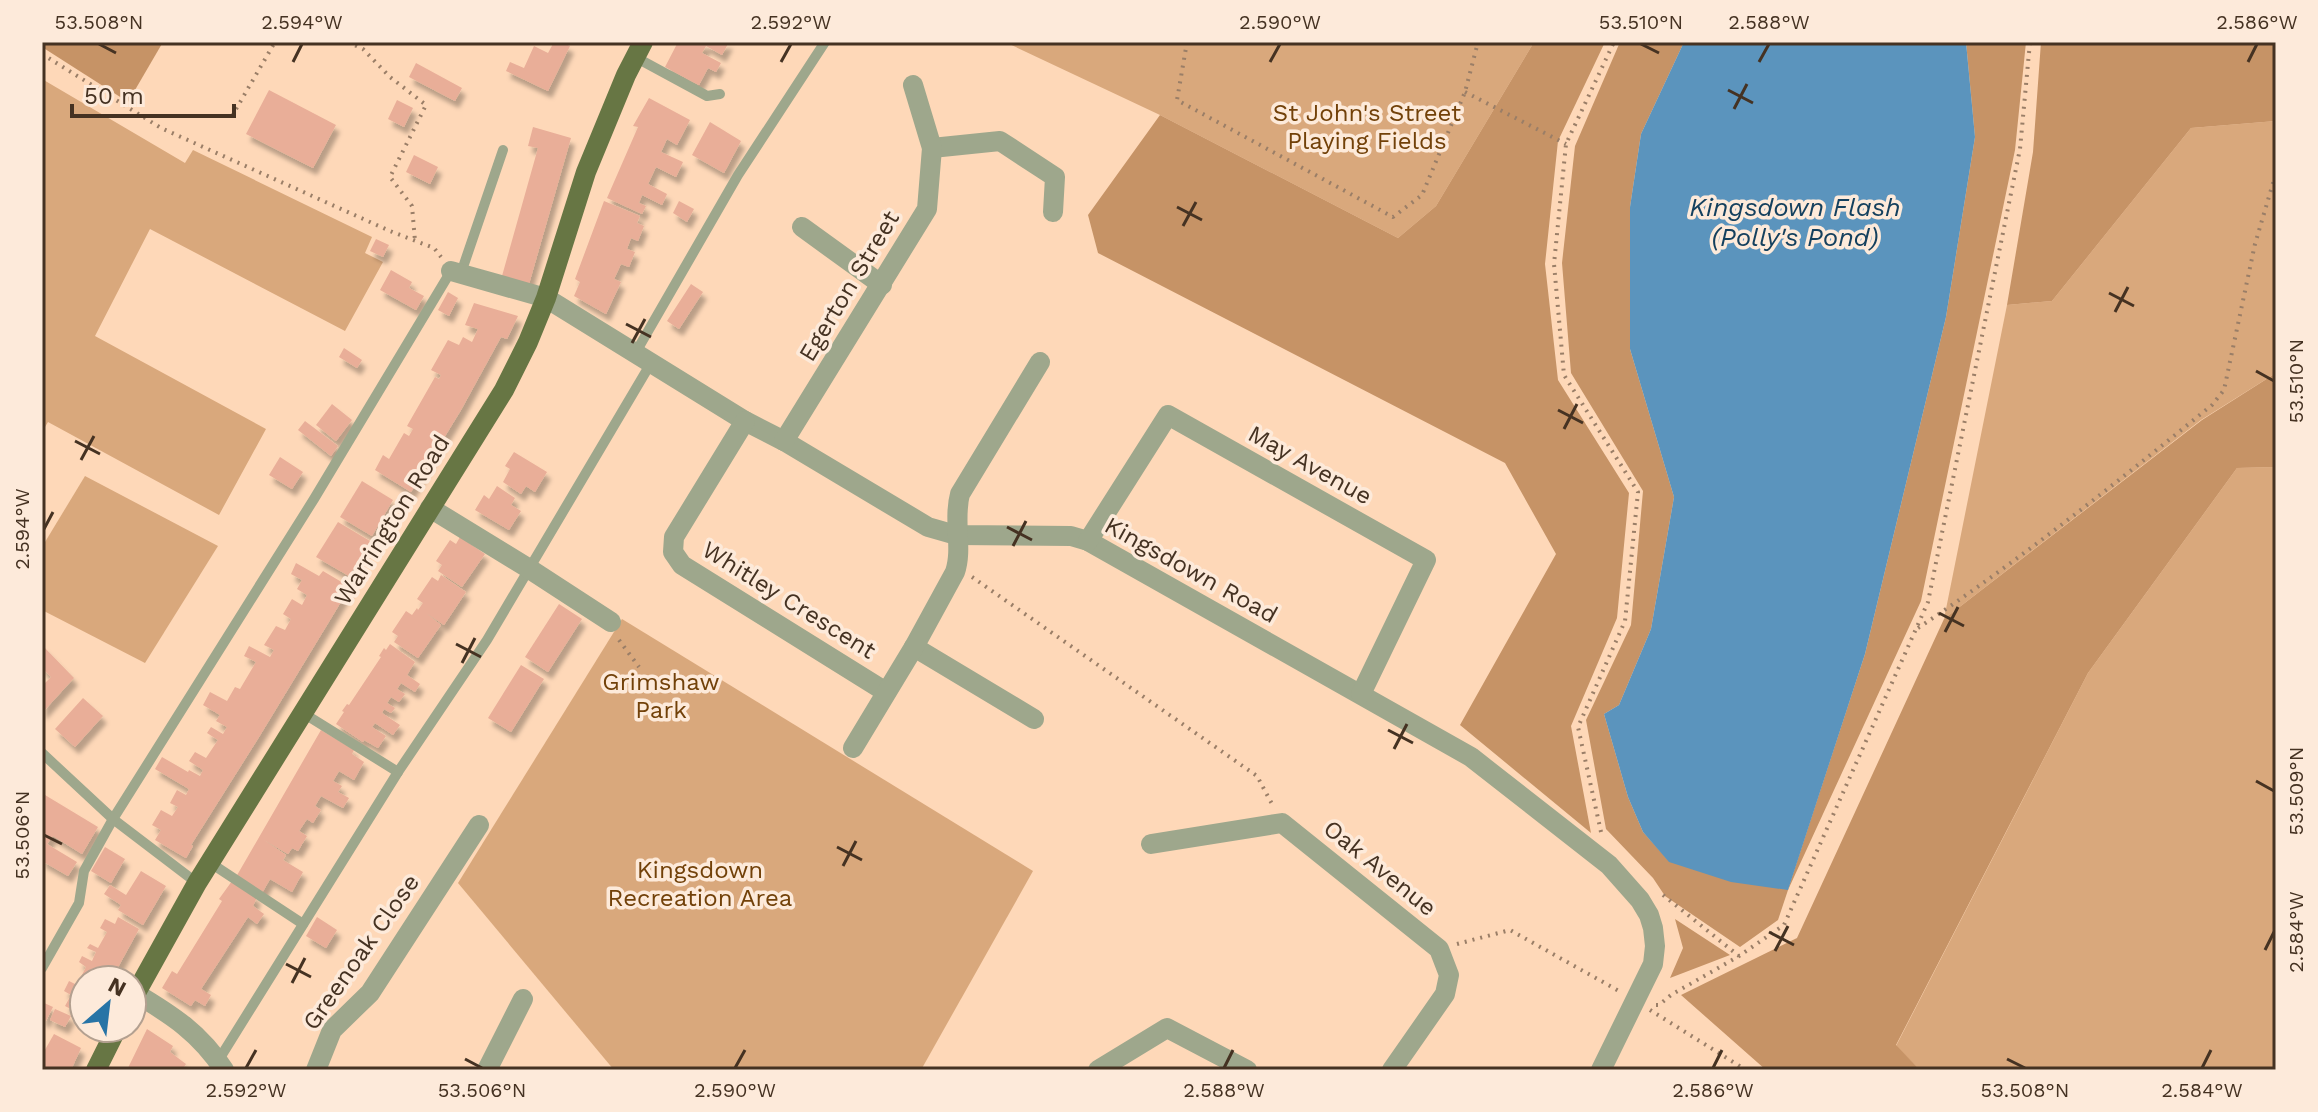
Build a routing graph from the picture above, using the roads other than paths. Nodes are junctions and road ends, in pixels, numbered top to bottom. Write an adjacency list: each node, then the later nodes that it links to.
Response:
1 (825, 42): 12 (lane)
2 (639, 50): 4 (lane); 11 (main road, Warrington Road)
3 (913, 85): 5 (street, Egerton Street)
4 (720, 94)
5 (932, 148): 7 (street); 10 (street, Egerton Street)
6 (503, 150): 9 (lane)
7 (1053, 212)
8 (802, 227): 10 (street)
9 (456, 272): 11 (street, Kingsdown Road); 29 (lane)
10 (882, 285): 15 (street, Egerton Street)
11 (546, 298): 12 (street, Kingsdown Road); 16 (main road, Warrington Road)
12 (644, 358): 14 (street, Kingsdown Road); 19 (lane)
13 (1040, 362): 17 (street, Whitley Crescent)
14 (745, 421): 15 (street, Kingsdown Road); 22 (street, Whitley Crescent)
15 (784, 441): 17 (street, Kingsdown Road)
16 (430, 508): 19 (street); 24 (main road, Warrington Road)
17 (956, 535): 18 (street, Kingsdown Road); 21 (street, Whitley Crescent)
18 (1088, 541): 23 (street, Kingsdown Road); 23 (street, May Avenue)
19 (528, 568): 20 (street); 28 (lane)
20 (611, 622)
21 (914, 647): 22 (street, Whitley Crescent); 25 (street)
22 (886, 692): 26 (street, Whitley Crescent)
23 (1361, 694): 47 (street, Kingsdown Road)
24 (303, 713): 28 (lane); 32 (main road, Warrington Road)
25 (1034, 719)
26 (853, 748)
27 (42, 753): 29 (lane)
28 (398, 772): 34 (lane)
29 (113, 819): 33 (lane); 35 (lane)
30 (479, 825): 42 (street, Greenoak Close)
31 (1151, 844): 46 (street, Oak Avenue)
32 (209, 862): 33 (main road, Warrington Road); 34 (lane)
33 (197, 883): 36 (main road, Warrington Road)
34 (303, 924): 40 (lane)
35 (42, 968)
36 (148, 972)
37 (523, 999): 43 (street)
38 (148, 1004): 40 (street)
39 (109, 1044): 41 (main road)
40 (218, 1067)
41 (96, 1070)
42 (316, 1070)
43 (487, 1070)
44 (1098, 1070): 45 (street)
45 (1247, 1070)
46 (1392, 1070)
47 (1601, 1070)

